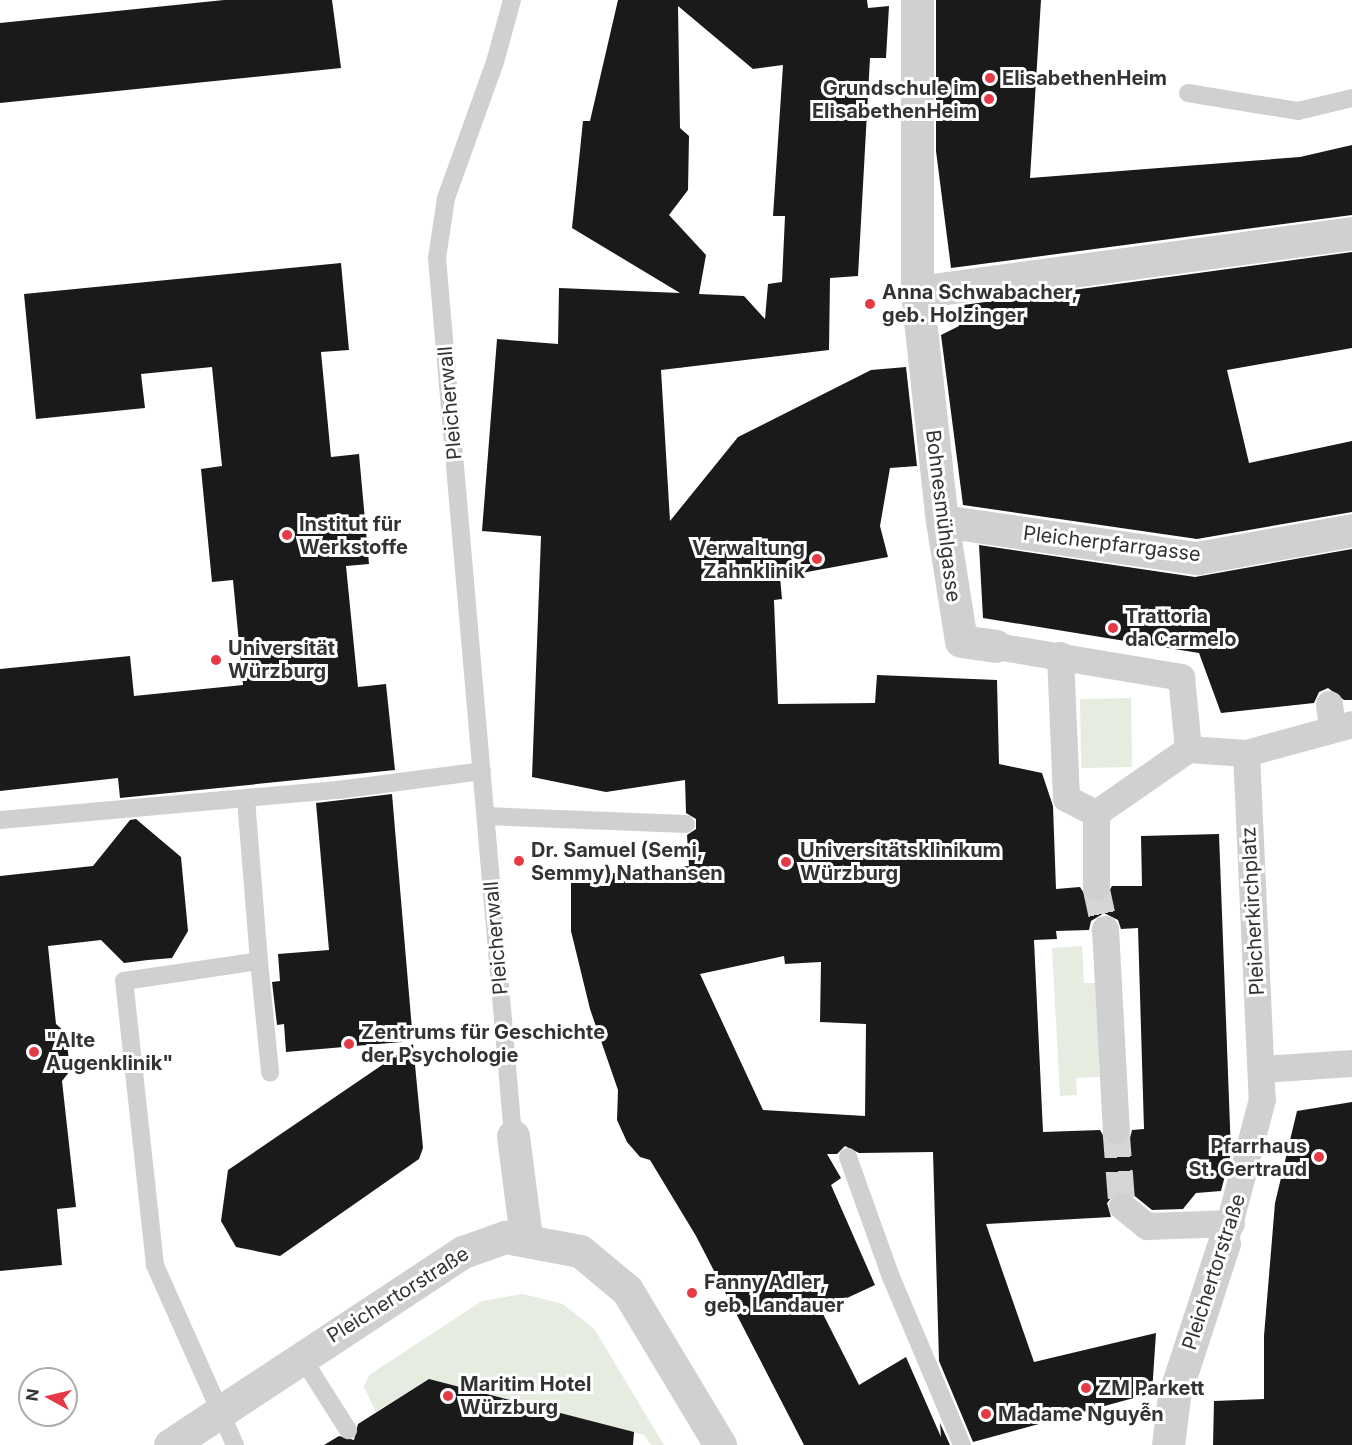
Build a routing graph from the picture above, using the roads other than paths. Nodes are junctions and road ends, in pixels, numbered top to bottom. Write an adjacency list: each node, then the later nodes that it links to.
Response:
1 (512, 0): 14 (lane, Pleicherwall)
2 (917, 0): 6 (street, Bohnesmühlgasse)
3 (1188, 93): 4 (lane)
4 (1352, 98)
5 (1352, 233): 6 (street)
6 (917, 292): 7 (street, Bohnesmühlgasse)
7 (942, 521): 8 (street, Pleicherpfarrgasse); 9 (street, Bohnesmühlgasse)
8 (1352, 530)
9 (996, 646): 10 (street, Bohnesmühlgasse)
10 (1060, 655): 12 (street); 16 (street)
11 (1338, 719): 13 (street)
12 (1188, 750): 13 (street); 16 (street)
13 (1246, 753): 24 (street, Pleicherkirchplatz)
14 (482, 771): 15 (lane); 17 (lane, Pleicherwall)
15 (246, 799): 18 (lane); 22 (lane)
16 (1096, 813): 20 (street)
17 (486, 816): 19 (lane); 28 (lane, Pleicherwall)
18 (0, 820)
19 (686, 824)
20 (1096, 886)
21 (1105, 929): 27 (street)
22 (259, 960): 25 (lane); 34 (lane)
23 (1352, 1063): 24 (street)
24 (1261, 1069): 26 (street, Pleicherkirchplatz)
25 (270, 1072)
26 (1262, 1099): 31 (street, Pleichertorstraße)
27 (1116, 1130)
28 (513, 1136): 32 (street, Pleicherwall)
29 (848, 1157): 39 (lane)
30 (1122, 1206): 31 (street)
31 (1227, 1233): 40 (street, Pleichertorstraße)
32 (525, 1238): 33 (street, Pleichertorstraße); 38 (street, Pleichertorstraße)
33 (301, 1356): 34 (street, Pleichertorstraße); 35 (lane)
34 (220, 1408): 36 (street, Pleichertorstraße); 37 (lane)
35 (348, 1430)
36 (168, 1442)
37 (235, 1445)
38 (720, 1445)
39 (962, 1445)
40 (1168, 1445)

